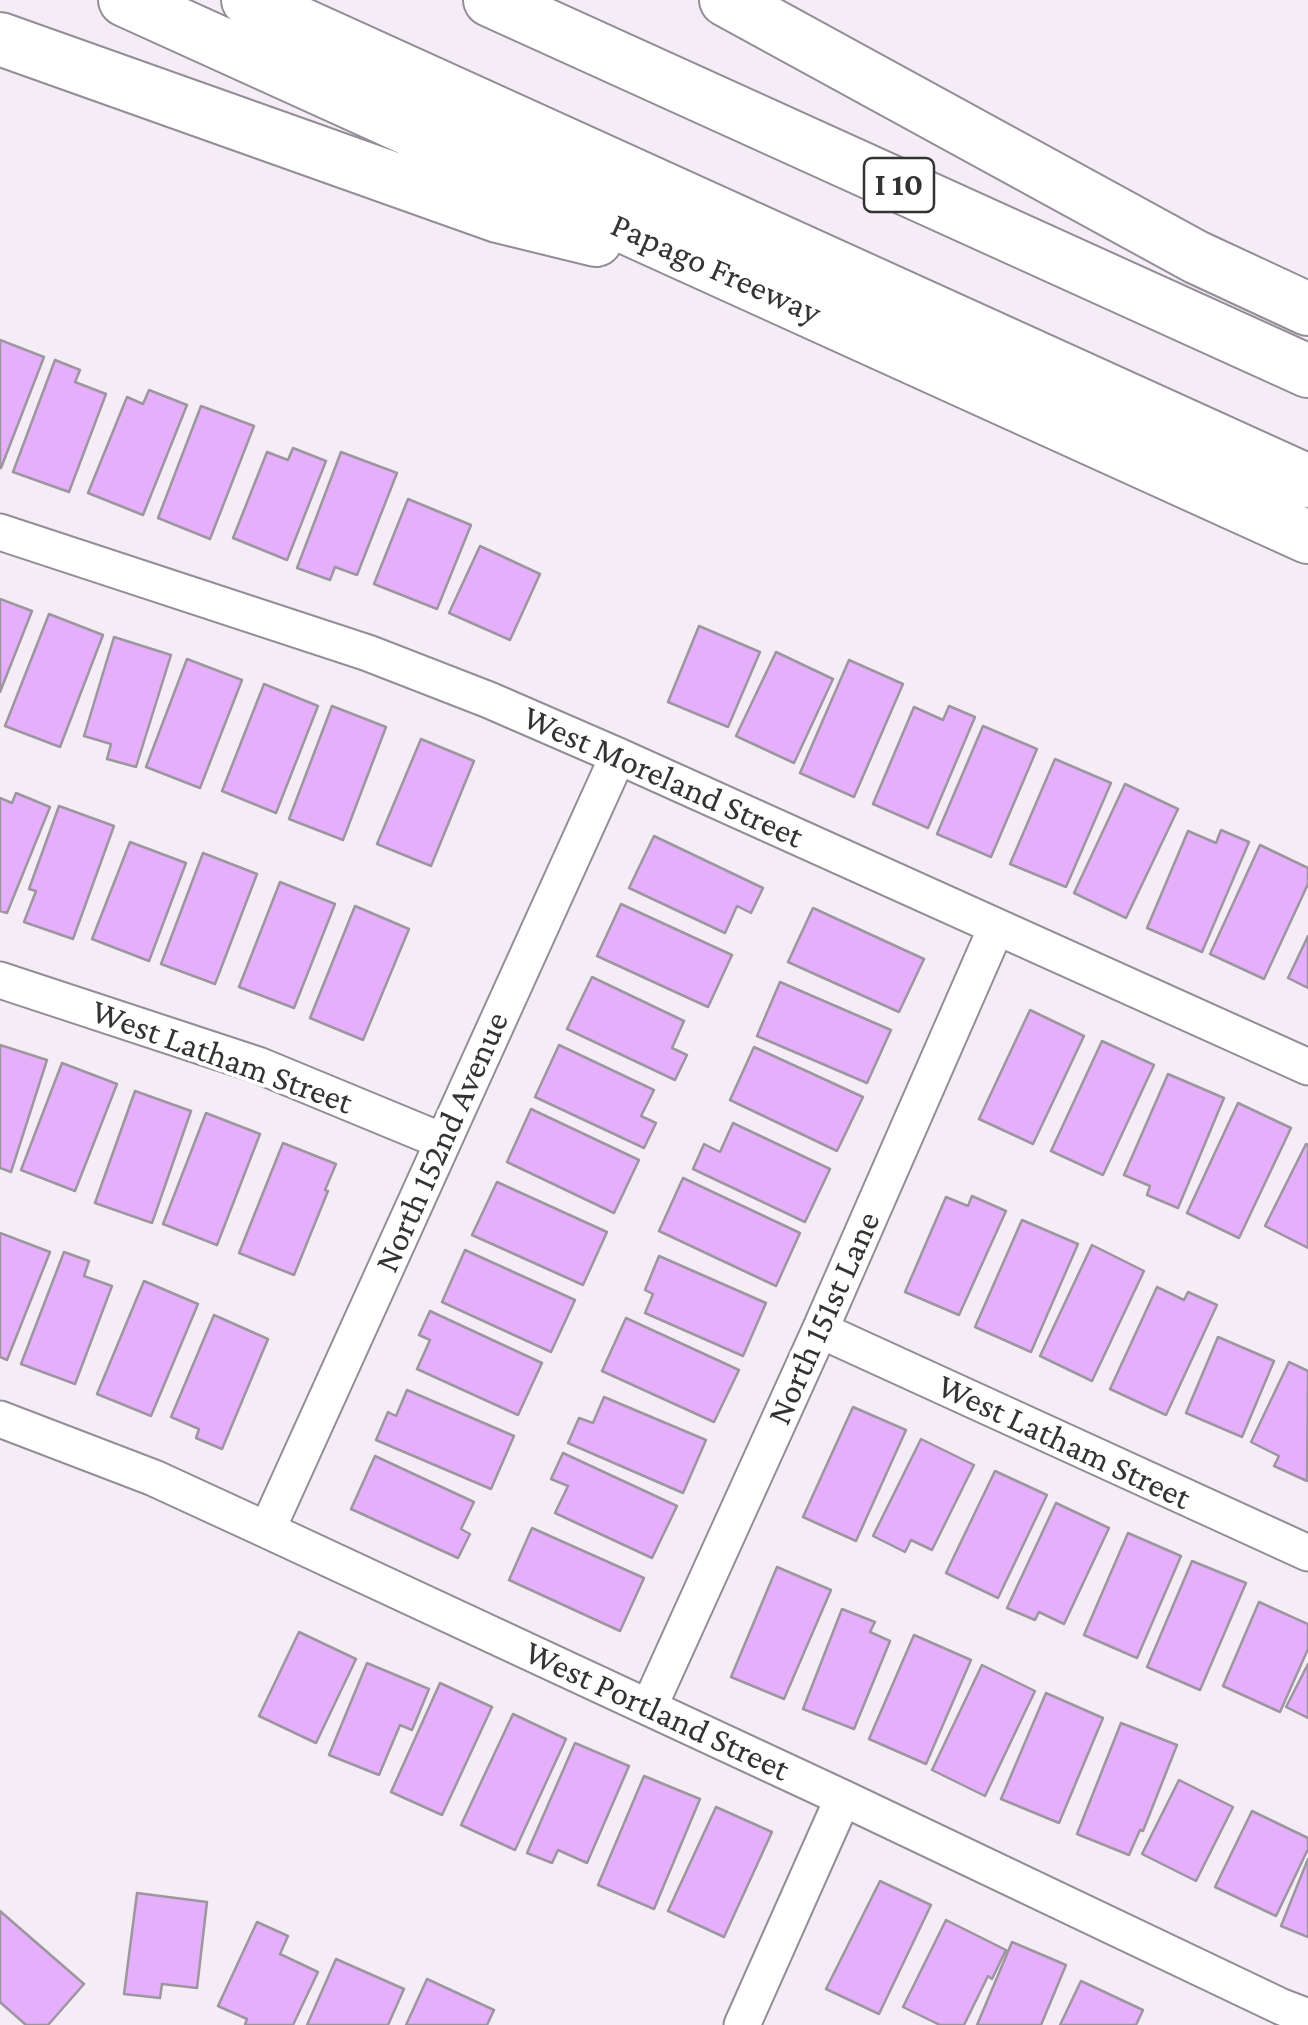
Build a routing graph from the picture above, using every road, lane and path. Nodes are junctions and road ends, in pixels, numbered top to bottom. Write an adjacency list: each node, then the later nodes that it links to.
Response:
1 (125, 0): 6 (highway, Papago Freeway)
2 (248, 0): 9 (highway)
3 (490, 0): 8 (highway, I 10)
4 (726, 0): 7 (highway)
5 (0, 39): 6 (highway)
6 (709, 266): 11 (highway, Papago Freeway)
7 (1308, 309)
8 (1308, 371)
9 (1308, 481)
10 (0, 532): 12 (street, West Moreland Street)
11 (1308, 537)
12 (618, 756): 13 (street, West Moreland Street); 16 (street, North 152nd Avenue)
13 (996, 928): 15 (street, West Moreland Street); 17 (street, North 151st Lane)
14 (0, 980): 16 (street, West Latham Street)
15 (1308, 1067)
16 (442, 1141): 19 (street, North 152nd Avenue)
17 (820, 1330): 20 (street, West Latham Street); 21 (street, North 151st Lane)
18 (0, 1420): 19 (street, West Portland Street)
19 (267, 1530): 21 (street, West Portland Street)
20 (1308, 1553)
21 (649, 1706): 22 (street, West Portland Street)
22 (844, 1798): 23 (street, West Portland Street); 24 (street)
23 (1308, 2017)
24 (742, 2025)

